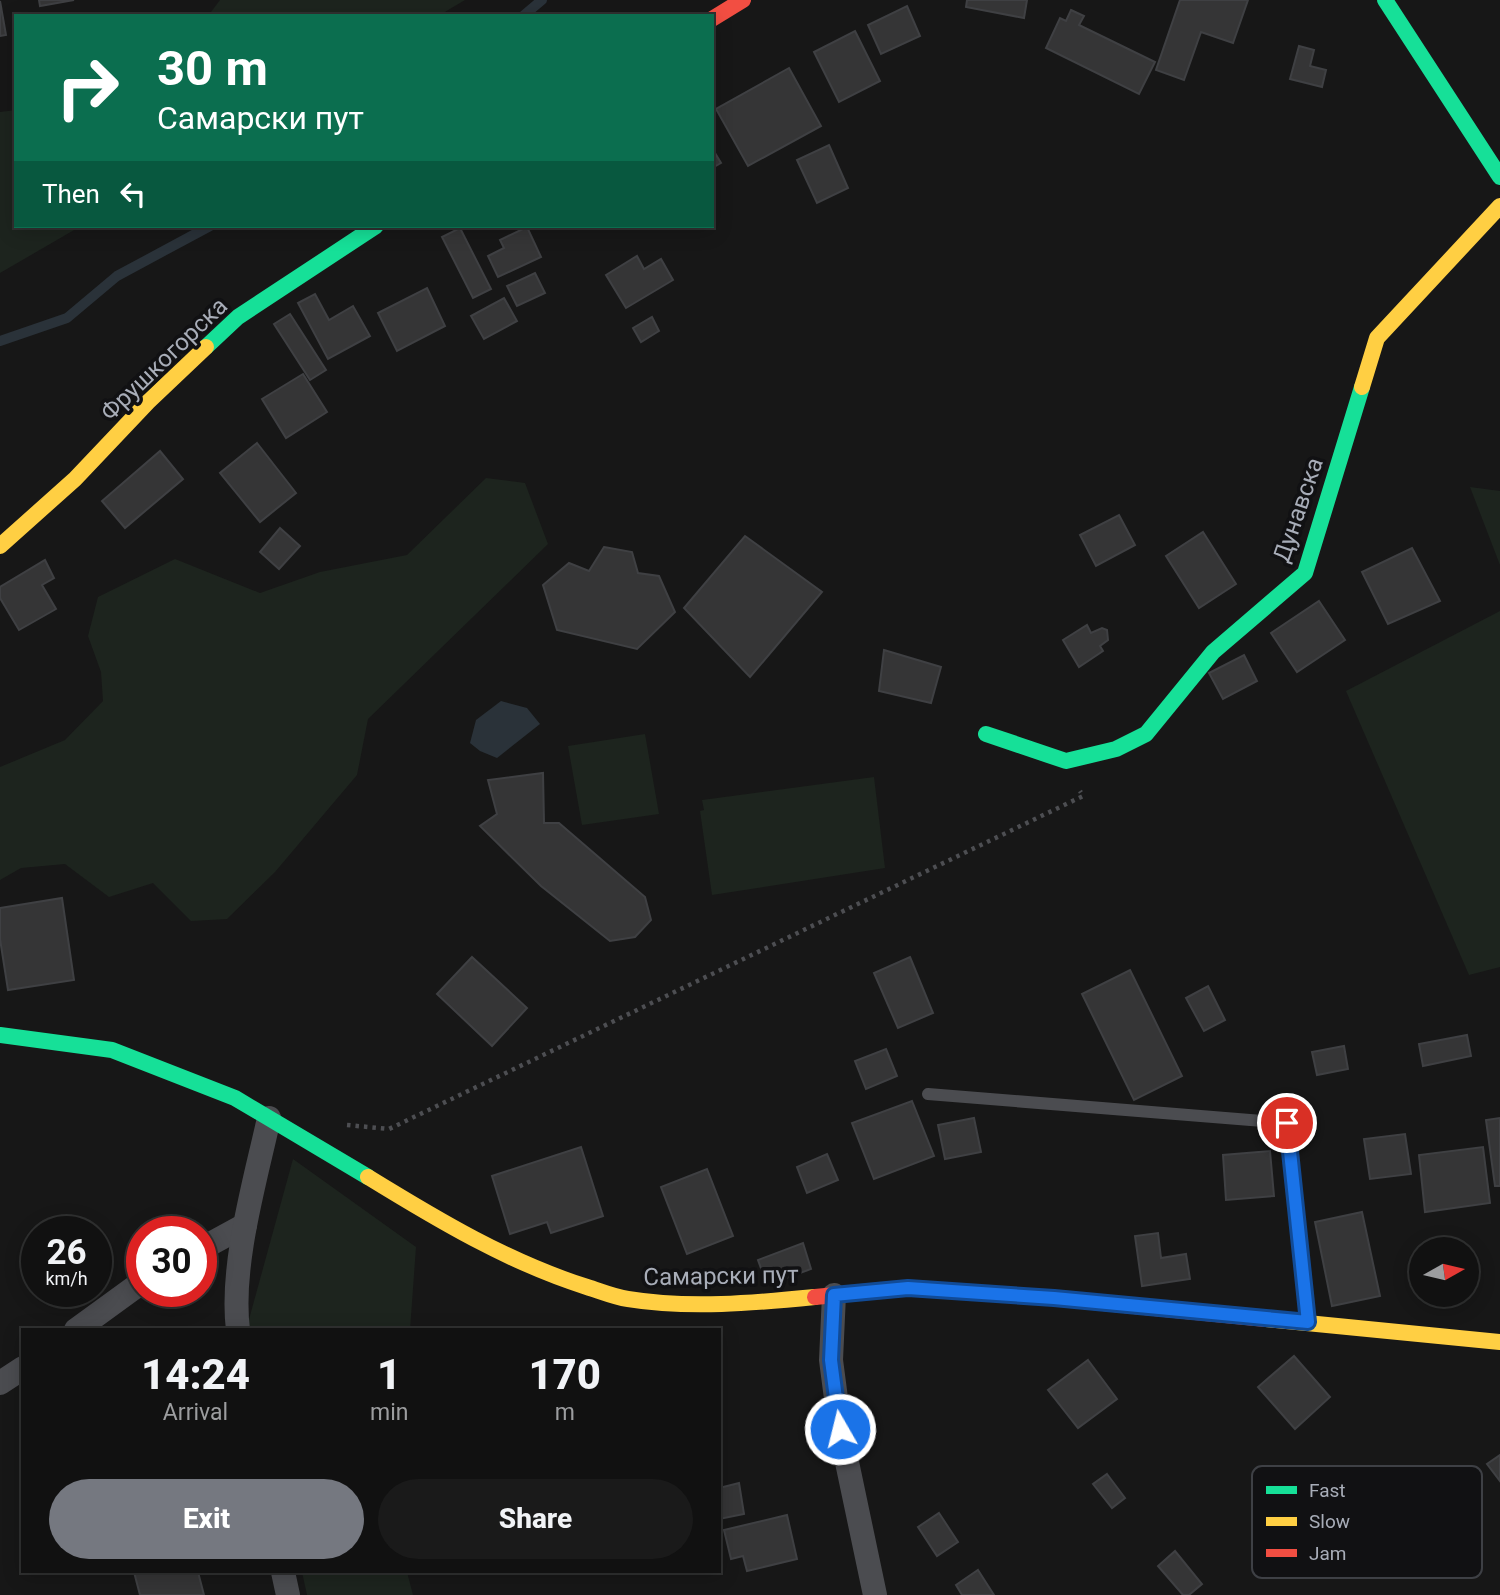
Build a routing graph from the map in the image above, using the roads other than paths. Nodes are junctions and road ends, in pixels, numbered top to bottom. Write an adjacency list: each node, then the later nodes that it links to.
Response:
1 (743, 0): 3 (street)
2 (1385, 0): 4 (street)
3 (714, 18)
4 (1500, 177)
5 (1500, 206): 8 (street, Дунавска)
6 (373, 228): 7 (street, Фрушкогорска)
7 (0, 547)
8 (986, 734)
9 (0, 1035): 11 (street, Самарски пут)
10 (928, 1094): 16 (lane)
11 (269, 1118): 12 (street); 15 (street, Самарски пут)
12 (245, 1225): 13 (street); 18 (street)
13 (217, 1240)
14 (126, 1294): 17 (street)
15 (834, 1295): 16 (street, Самарски пут); 24 (street)
16 (1308, 1322): 19 (street, Самарски пут)
17 (79, 1328)
18 (238, 1328)
19 (1500, 1342)
20 (21, 1369): 21 (street)
21 (0, 1383)
22 (283, 1573): 23 (street)
23 (288, 1595)
24 (876, 1595)

